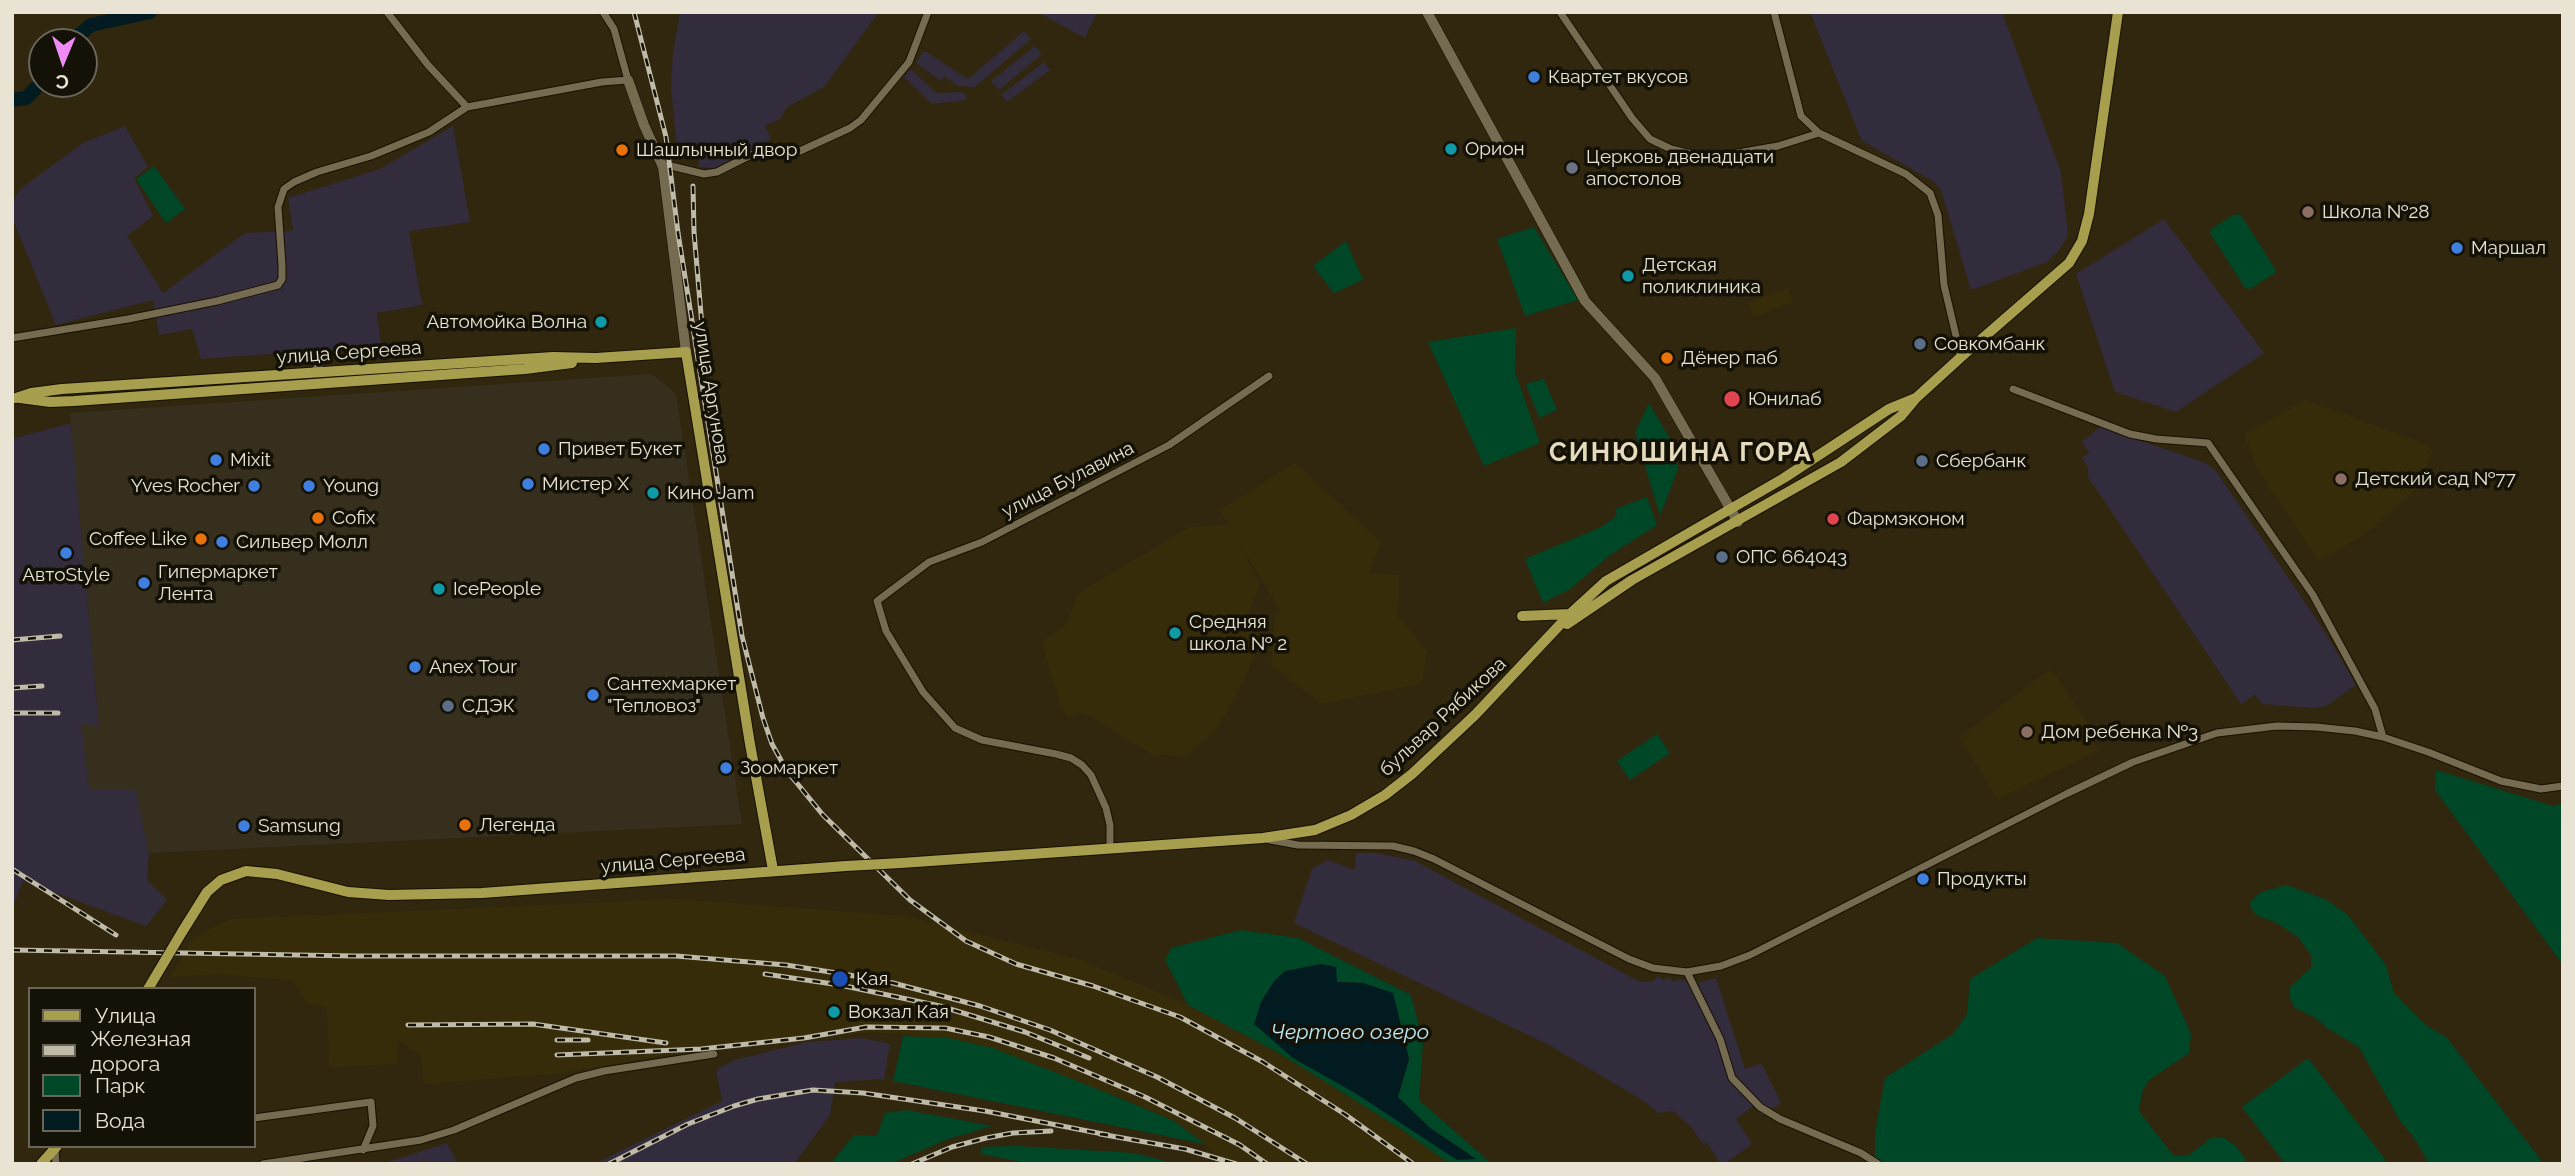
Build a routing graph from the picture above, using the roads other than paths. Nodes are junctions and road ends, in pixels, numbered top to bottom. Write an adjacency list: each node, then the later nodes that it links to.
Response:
1 (387, 12): 9 (street)
2 (603, 12): 8 (street, улица Аргунова)
3 (928, 12): 11 (street)
4 (1427, 12): 22 (street)
5 (1560, 12): 10 (street)
6 (1774, 12): 10 (street)
7 (2118, 12): 14 (main road, бульвар Рябикова)
8 (628, 80): 9 (street); 11 (street, улица Аргунова)
9 (467, 107): 12 (street)
10 (1819, 134): 14 (street)
11 (663, 167): 13 (street, улица Аргунова)
12 (12, 338)
13 (685, 352): 15 (main road, улица Сергеева); 31 (main road, улица Аргунова)
14 (1961, 357): 21 (main road, бульвар Рябикова)
15 (596, 358): 17 (main road, улица Сергеева); 20 (main road, улица Сергеева)
16 (323, 360): 17 (street)
17 (312, 373): 20 (main road, улица Сергеева)
18 (1269, 376): 30 (street, улица Булавина)
19 (2013, 389): 27 (street)
20 (14, 398)
21 (1916, 398): 22 (main road, бульвар Рябикова); 23 (main road, бульвар Рябикова)
22 (1731, 509): 23 (street); 24 (main road, бульвар Рябикова)
23 (1738, 522): 26 (main road, бульвар Рябикова)
24 (1570, 614): 25 (main road); 26 (main road, бульвар Рябикова)
25 (1522, 616)
26 (1557, 630): 29 (main road, бульвар Рябикова)
27 (2383, 737): 28 (street); 32 (street)
28 (2563, 786)
29 (1262, 838): 30 (main road, улица Сергеева); 32 (street)
30 (1110, 848): 31 (main road, улица Сергеева, bridge)
31 (773, 870): 33 (main road, улица Сергеева, bridge)
32 (1687, 972): 41 (street)
33 (149, 987)
34 (714, 1054): 37 (street)
35 (256, 1118): 37 (street)
36 (56, 1148): 38 (main road); 39 (street)
37 (363, 1150): 40 (street)
38 (41, 1164)
39 (56, 1164)
40 (266, 1164)
41 (1878, 1164)

